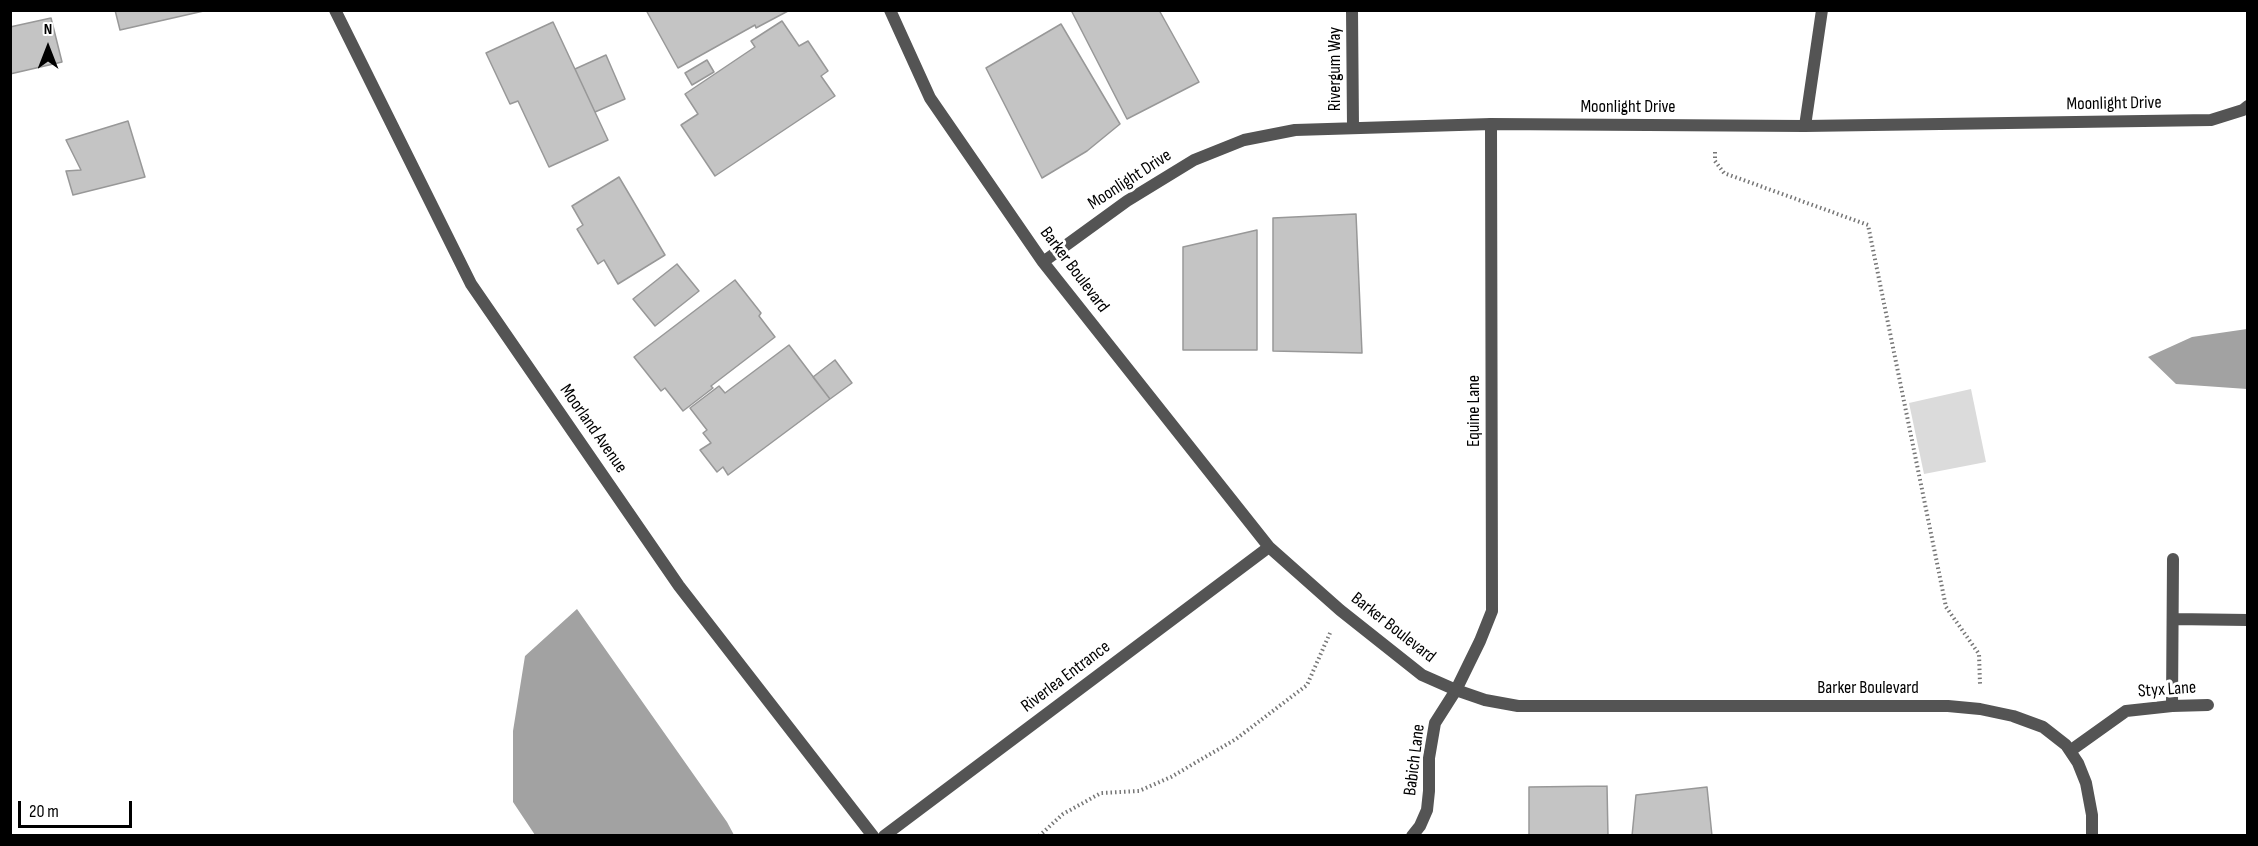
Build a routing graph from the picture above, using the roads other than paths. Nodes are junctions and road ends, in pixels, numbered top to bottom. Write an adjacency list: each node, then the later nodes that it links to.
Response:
1 (335, 10): 18 (street, Moorland Avenue)
2 (890, 10): 9 (street, Barker Boulevard)
3 (1352, 10): 8 (street, Rivergum Way)
4 (1822, 10): 7 (street)
5 (2247, 106): 7 (street, Moonlight Drive)
6 (1491, 124): 7 (street, Moonlight Drive); 8 (street, Moonlight Drive); 14 (street, Equine Lane)
7 (1804, 126)
8 (1353, 127): 9 (street, Moonlight Drive)
9 (1043, 262): 10 (street, Barker Boulevard)
10 (1269, 547): 14 (street, Barker Boulevard); 19 (street, Riverlea Entrance)
11 (2173, 559): 12 (street)
12 (2173, 619): 13 (street); 16 (street)
13 (2247, 620)
14 (1456, 690): 17 (street, Barker Boulevard); 20 (street, Babich Lane)
15 (2208, 705): 16 (street, Styx Lane)
16 (2172, 706): 17 (street, Styx Lane)
17 (2070, 751): 21 (street, Barker Boulevard)
18 (873, 836)
19 (884, 836)
20 (1412, 836)
21 (2092, 836)

